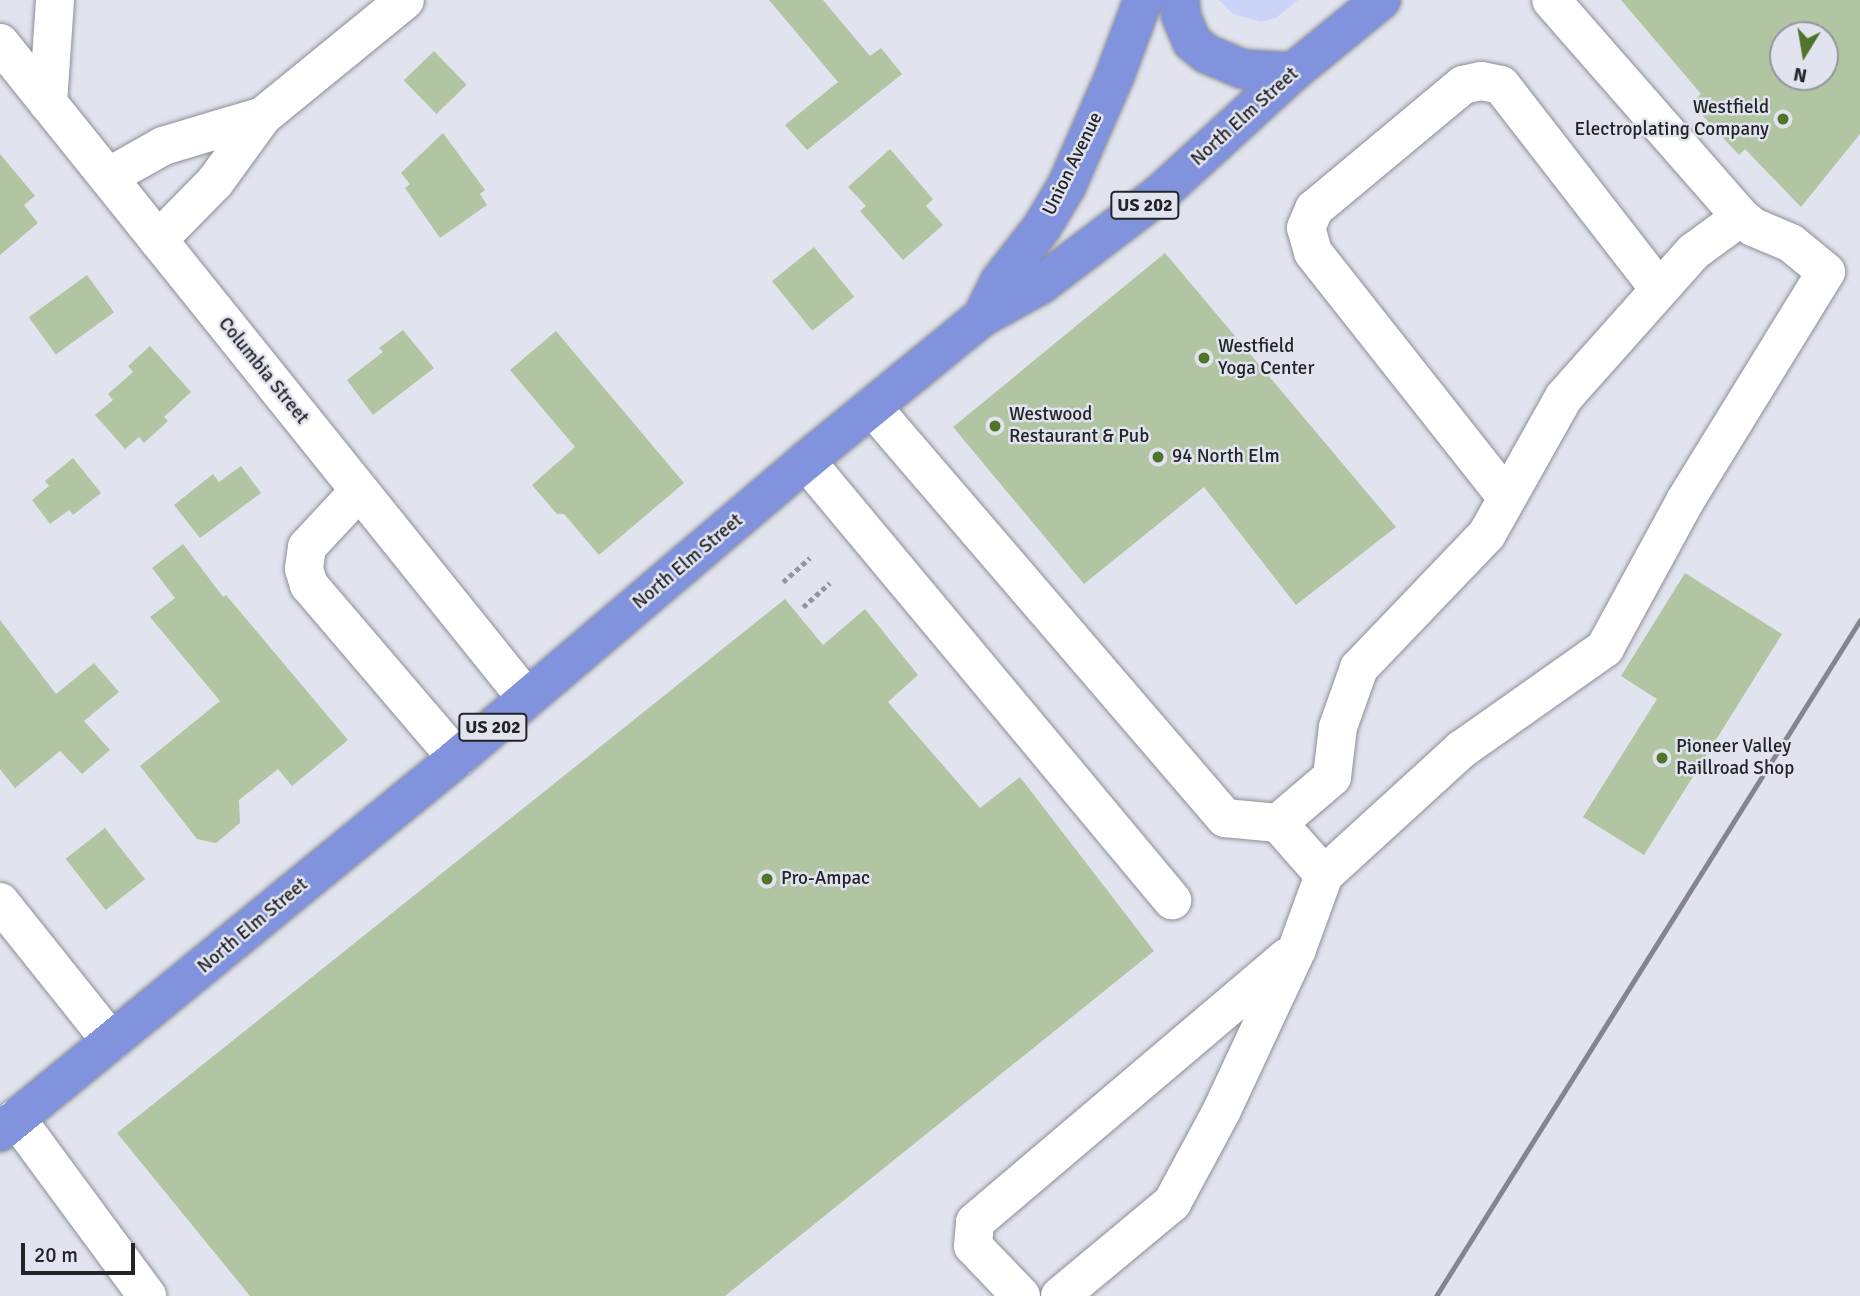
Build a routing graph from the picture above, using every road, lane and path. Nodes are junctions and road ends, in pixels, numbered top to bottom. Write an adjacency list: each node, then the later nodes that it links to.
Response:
1 (55, 0): 9 (street)
2 (405, 0): 10 (street)
3 (1143, 0): 15 (highway, Union Avenue / US 202)
4 (1180, 0): 8 (highway)
5 (1381, 0): 8 (highway, North Elm Street / US 202)
6 (1551, 0): 12 (street)
7 (0, 43): 9 (street, Columbia Street)
8 (1293, 72): 15 (highway, North Elm Street / US 202)
9 (47, 103): 11 (street, Columbia Street)
10 (263, 116): 11 (street); 13 (street)
11 (108, 177): 13 (street, Columbia Street)
12 (1747, 222): 14 (street); 27 (street)
13 (158, 240): 18 (street, Columbia Street)
14 (1659, 289): 19 (street); 19 (street)
15 (982, 317): 16 (highway, North Elm Street / US 202)
16 (872, 407): 17 (highway, North Elm Street / US 202); 26 (street)
17 (806, 461): 24 (highway, North Elm Street / US 202); 28 (street)
18 (359, 491): 24 (street, Columbia Street); 25 (street)
19 (1507, 498): 26 (street)
20 (810, 558): 21 (path)
21 (783, 582)
22 (830, 583): 23 (path)
23 (803, 607)
24 (527, 699): 25 (highway, North Elm Street / US 202)
25 (457, 758): 31 (highway, North Elm Street / US 202)
26 (1278, 823): 27 (street)
27 (1324, 875): 30 (street)
28 (1172, 900)
29 (0, 902): 31 (street)
30 (1297, 949): 34 (street); 35 (street)
31 (111, 1041): 32 (highway, North Elm Street / US 202)
32 (8, 1125): 33 (street)
33 (147, 1296)
34 (1021, 1296)
35 (1060, 1296)

